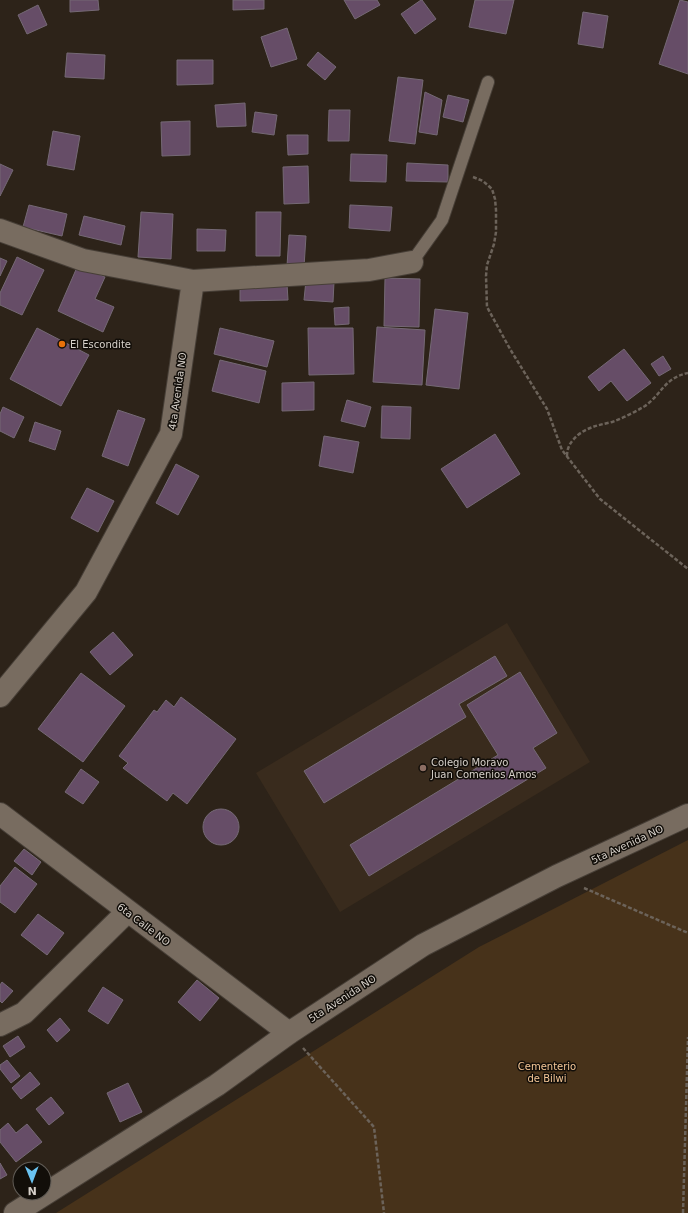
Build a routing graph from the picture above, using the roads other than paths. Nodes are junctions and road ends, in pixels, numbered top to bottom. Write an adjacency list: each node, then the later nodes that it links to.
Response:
1 (488, 82): 3 (lane)
2 (0, 230): 4 (street)
3 (412, 262): 4 (street)
4 (193, 281): 5 (street, 4ta Avenida NO)
5 (0, 696)
6 (0, 814): 8 (street, 6ta Calle NO)
7 (688, 815): 10 (street, 5ta Avenida NO)
8 (127, 912): 9 (street); 10 (street, 6ta Calle NO)
9 (0, 1026)
10 (289, 1033): 11 (street, 5ta Avenida NO)
11 (15, 1213)

